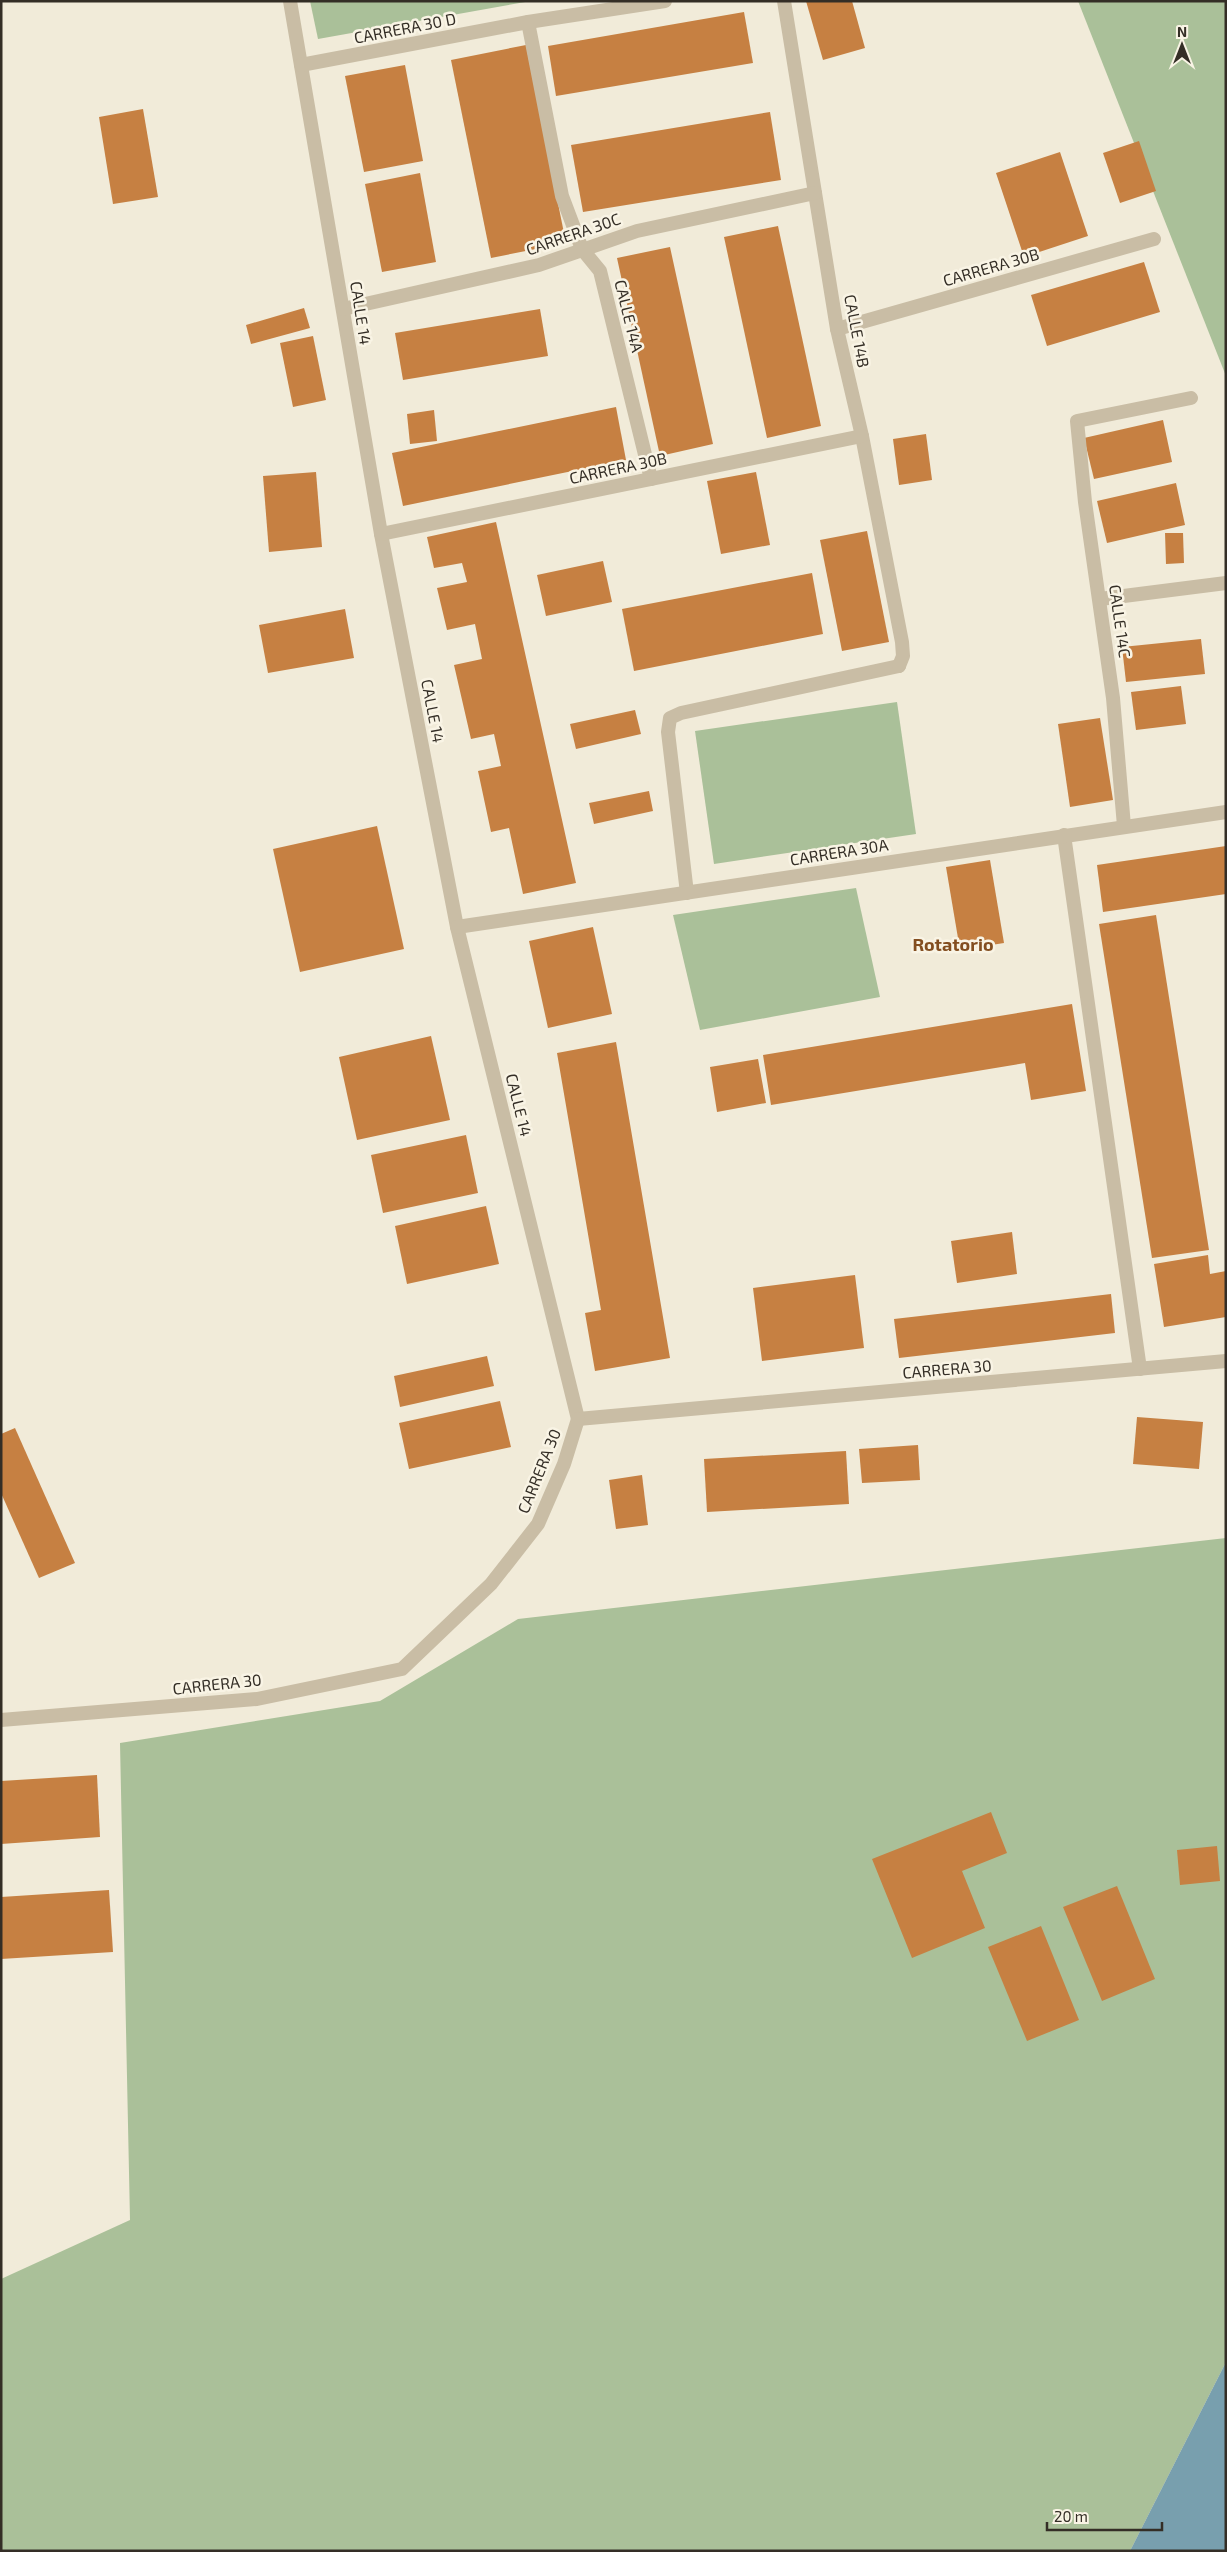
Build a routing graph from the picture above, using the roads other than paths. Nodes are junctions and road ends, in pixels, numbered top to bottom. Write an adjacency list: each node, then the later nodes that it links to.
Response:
1 (290, 1): 5 (street, CALLE 14)
2 (665, 1): 4 (street, CARRERA 30 D)
3 (784, 1): 6 (street, CALLE 14B)
4 (528, 22): 5 (street, CARRERA 30 D); 8 (street, CALLE 14A)
5 (301, 65): 9 (street, CALLE 14)
6 (816, 193): 8 (street, CARRERA 30C); 10 (street, CALLE 14B)
7 (1154, 239): 10 (street, CARRERA 30B)
8 (582, 249): 9 (street, CARRERA 30C); 13 (street, CALLE 14A)
9 (343, 309): 14 (street, CALLE 14)
10 (837, 329): 12 (street, CALLE 14B)
11 (1191, 398): 16 (street, CALLE 14C)
12 (862, 436): 13 (street, CARRERA 30B); 20 (street, CALLE 14B)
13 (652, 480): 14 (street, CARRERA 30B)
14 (381, 534): 21 (street, CALLE 14)
15 (1226, 582): 16 (street)
16 (1100, 599): 18 (street, CALLE 14C)
17 (1226, 812): 18 (street, CARRERA 30A)
18 (1124, 826): 19 (street, CARRERA 30A)
19 (1064, 835): 20 (street, CARRERA 30A); 23 (street)
20 (687, 893): 21 (street, CARRERA 30A)
21 (457, 928): 24 (street, CALLE 14)
22 (1226, 1361): 23 (street, CARRERA 30)
23 (1140, 1369): 24 (street, CARRERA 30)
24 (578, 1419): 25 (street, CARRERA 30)
25 (1, 1720)

